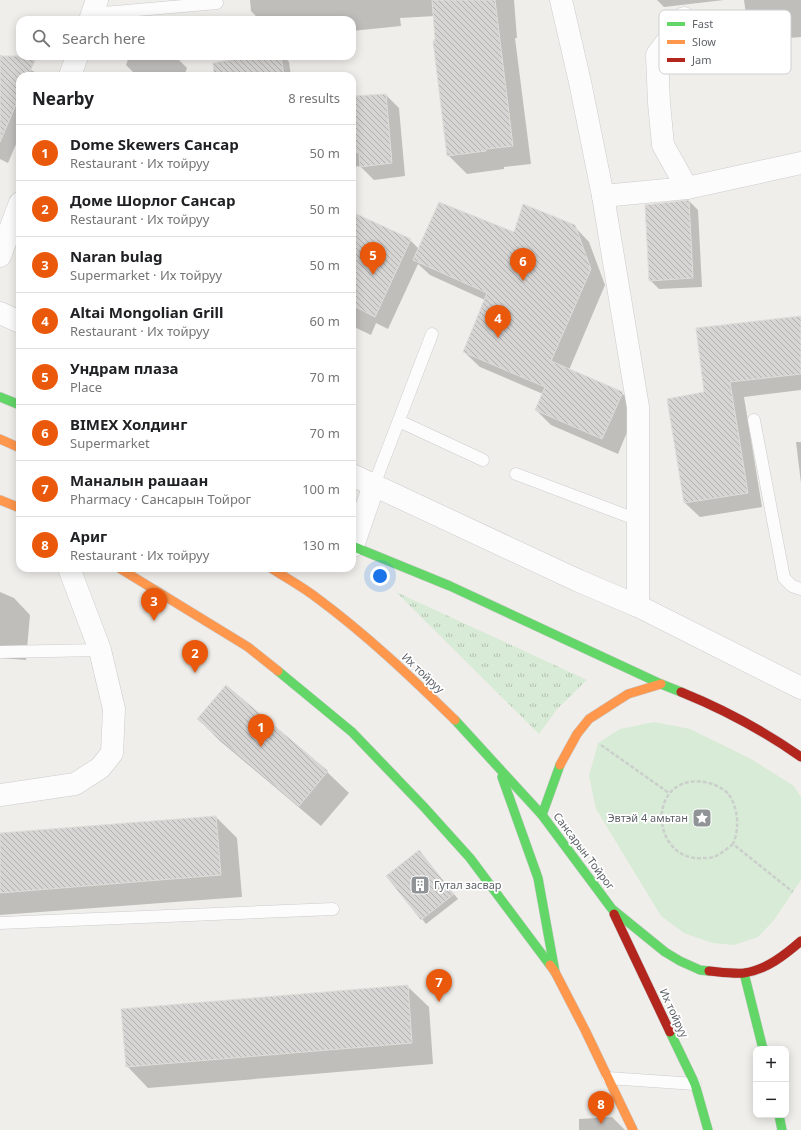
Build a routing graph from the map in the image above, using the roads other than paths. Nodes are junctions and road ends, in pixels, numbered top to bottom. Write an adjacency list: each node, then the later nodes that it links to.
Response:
1 (561, 0): 9 (street)
2 (217, 3): 3 (lane)
3 (93, 11)
4 (659, 52): 8 (street)
5 (76, 60): 6 (street)
6 (71, 72)
7 (801, 163): 8 (street)
8 (687, 188): 9 (street)
9 (603, 196): 27 (street)
10 (16, 214): 11 (street)
11 (0, 256)
12 (0, 313): 13 (street)
13 (16, 320)
14 (432, 334): 18 (lane)
15 (0, 396): 16 (main road)
16 (16, 403)
17 (754, 420): 33 (lane)
18 (398, 421): 21 (lane); 24 (lane)
19 (0, 439): 20 (main road)
20 (16, 446)
21 (483, 460)
22 (516, 474): 27 (lane)
23 (356, 477): 24 (street)
24 (374, 485): 28 (street); 34 (street)
25 (0, 500): 26 (main road)
26 (16, 506)
27 (638, 520): 34 (street)
28 (356, 535)
29 (356, 548): 37 (main road)
30 (71, 572): 35 (street)
31 (126, 572): 49 (main road)
32 (277, 572): 40 (main road, Их тойруу)
33 (801, 589)
34 (638, 606): 38 (street)
35 (100, 650): 36 (lane); 41 (street)
36 (0, 652)
37 (661, 684): 39 (main road); 42 (main road, Сансарын Тойрог)
38 (801, 688)
39 (801, 757)
40 (498, 766): 42 (main road, Их тойруу); 49 (main road)
41 (0, 795)
42 (542, 814): 44 (main road, Сансарын Тойрог)
43 (333, 909): 45 (lane)
44 (612, 909): 50 (main road, Сансарын Тойрог); 53 (main road, Их тойруу)
45 (0, 923)
46 (801, 941): 48 (main road, Сансарын Тойрог)
47 (794, 959): 48 (main road)
48 (767, 966): 50 (main road, Сансарын Тойрог)
49 (555, 972): 52 (main road)
50 (744, 973): 51 (main road)
51 (762, 1046)
52 (608, 1078): 53 (lane); 55 (main road)
53 (694, 1084): 56 (main road, Их тойруу)
54 (780, 1118): 57 (main road)
55 (633, 1130)
56 (708, 1130)
57 (782, 1130)

